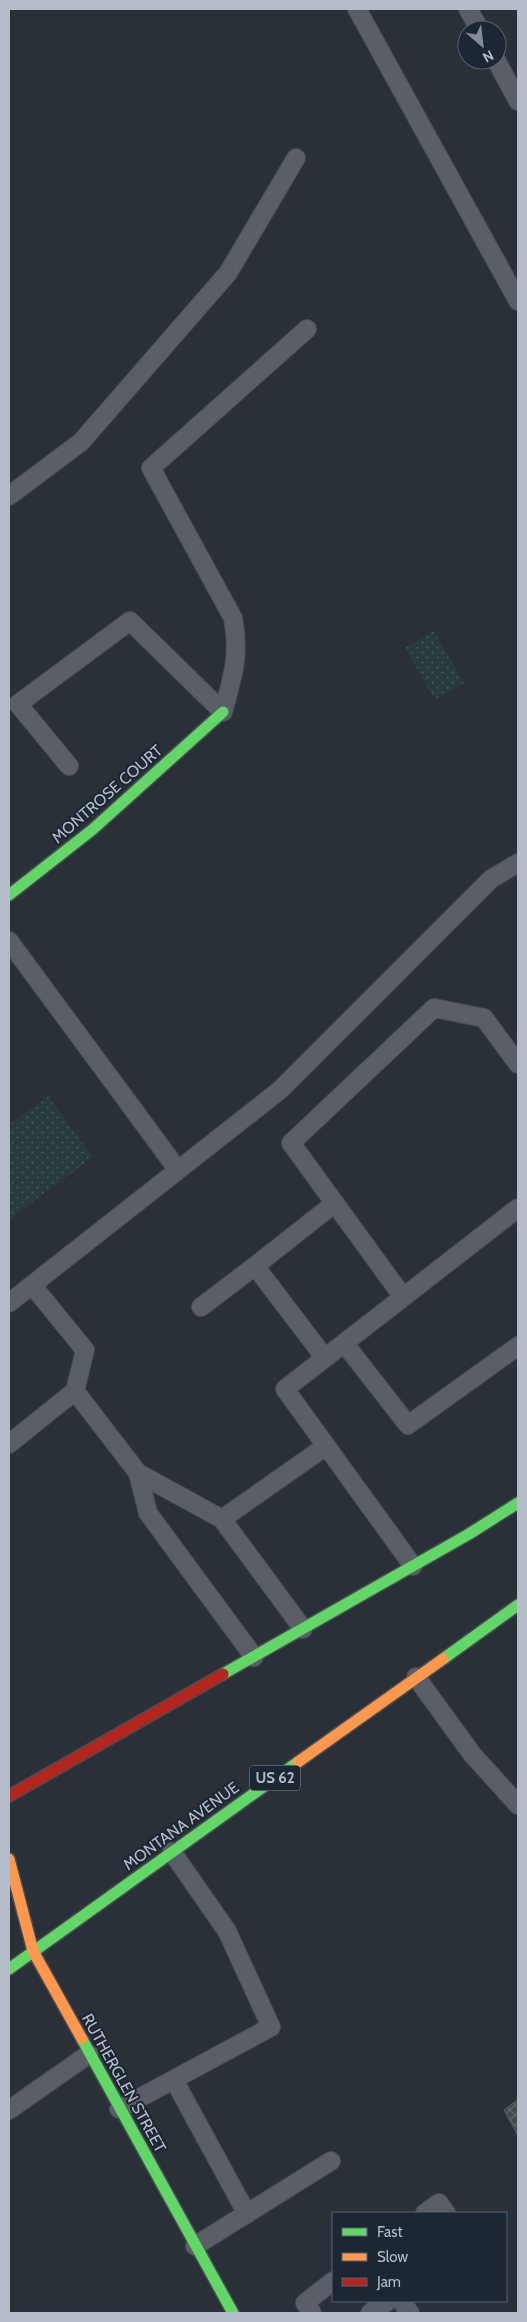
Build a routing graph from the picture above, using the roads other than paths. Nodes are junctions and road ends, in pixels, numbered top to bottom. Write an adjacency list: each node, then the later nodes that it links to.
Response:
1 (357, 9): 7 (lane)
2 (468, 9): 3 (lane)
3 (474, 20)
4 (501, 70): 5 (lane)
5 (518, 101)
6 (296, 158): 9 (lane)
7 (518, 301)
8 (307, 329): 10 (lane)
9 (9, 496)
10 (223, 712): 11 (lane); 13 (main road, MONTROSE COURT)
11 (69, 766)
12 (518, 863): 16 (lane)
13 (9, 896)
14 (9, 941): 16 (lane)
15 (518, 1064): 17 (lane)
16 (178, 1170): 20 (lane)
17 (335, 1203): 19 (lane); 21 (lane)
18 (518, 1208): 21 (lane)
19 (255, 1266): 23 (lane); 26 (lane)
20 (32, 1285): 22 (lane); 27 (lane)
21 (403, 1297): 24 (lane)
22 (9, 1303)
23 (202, 1307)
24 (344, 1343): 25 (lane); 26 (lane)
25 (518, 1346)
26 (325, 1358): 29 (lane)
27 (76, 1392): 28 (lane); 30 (lane)
28 (9, 1444)
29 (326, 1446): 32 (lane); 33 (lane)
30 (138, 1473): 32 (lane); 36 (lane)
31 (518, 1503): 33 (main road)
32 (222, 1519): 35 (lane)
33 (413, 1566): 35 (main road)
34 (518, 1605): 37 (main road, MONTANA AVENUE / US 62)
35 (303, 1629): 36 (main road)
36 (254, 1657): 38 (main road)
37 (416, 1677): 39 (lane); 40 (main road, MONTANA AVENUE / US 62)
38 (9, 1796)
39 (518, 1805)
40 (172, 1852): 42 (main road, MONTANA AVENUE / US 62); 45 (lane)
41 (9, 1859): 42 (main road, RUTHERGLEN STREET)
42 (33, 1952): 43 (main road, MONTANA AVENUE / US 62); 44 (main road, RUTHERGLEN STREET)
43 (9, 1969)
44 (89, 2054): 46 (main road, RUTHERGLEN STREET); 47 (lane)
45 (174, 2080): 46 (lane); 51 (lane)
46 (119, 2109): 52 (main road, RUTHERGLEN STREET)
47 (9, 2110)
48 (331, 2161): 51 (lane)
49 (426, 2212): 50 (lane)
50 (445, 2212)
51 (247, 2214): 52 (lane)
52 (196, 2246): 56 (main road, RUTHERGLEN STREET)
53 (332, 2283): 57 (lane)
54 (386, 2302): 58 (lane)
55 (402, 2302): 59 (lane)
56 (233, 2313)
57 (312, 2313)
58 (370, 2313)
59 (410, 2313)

